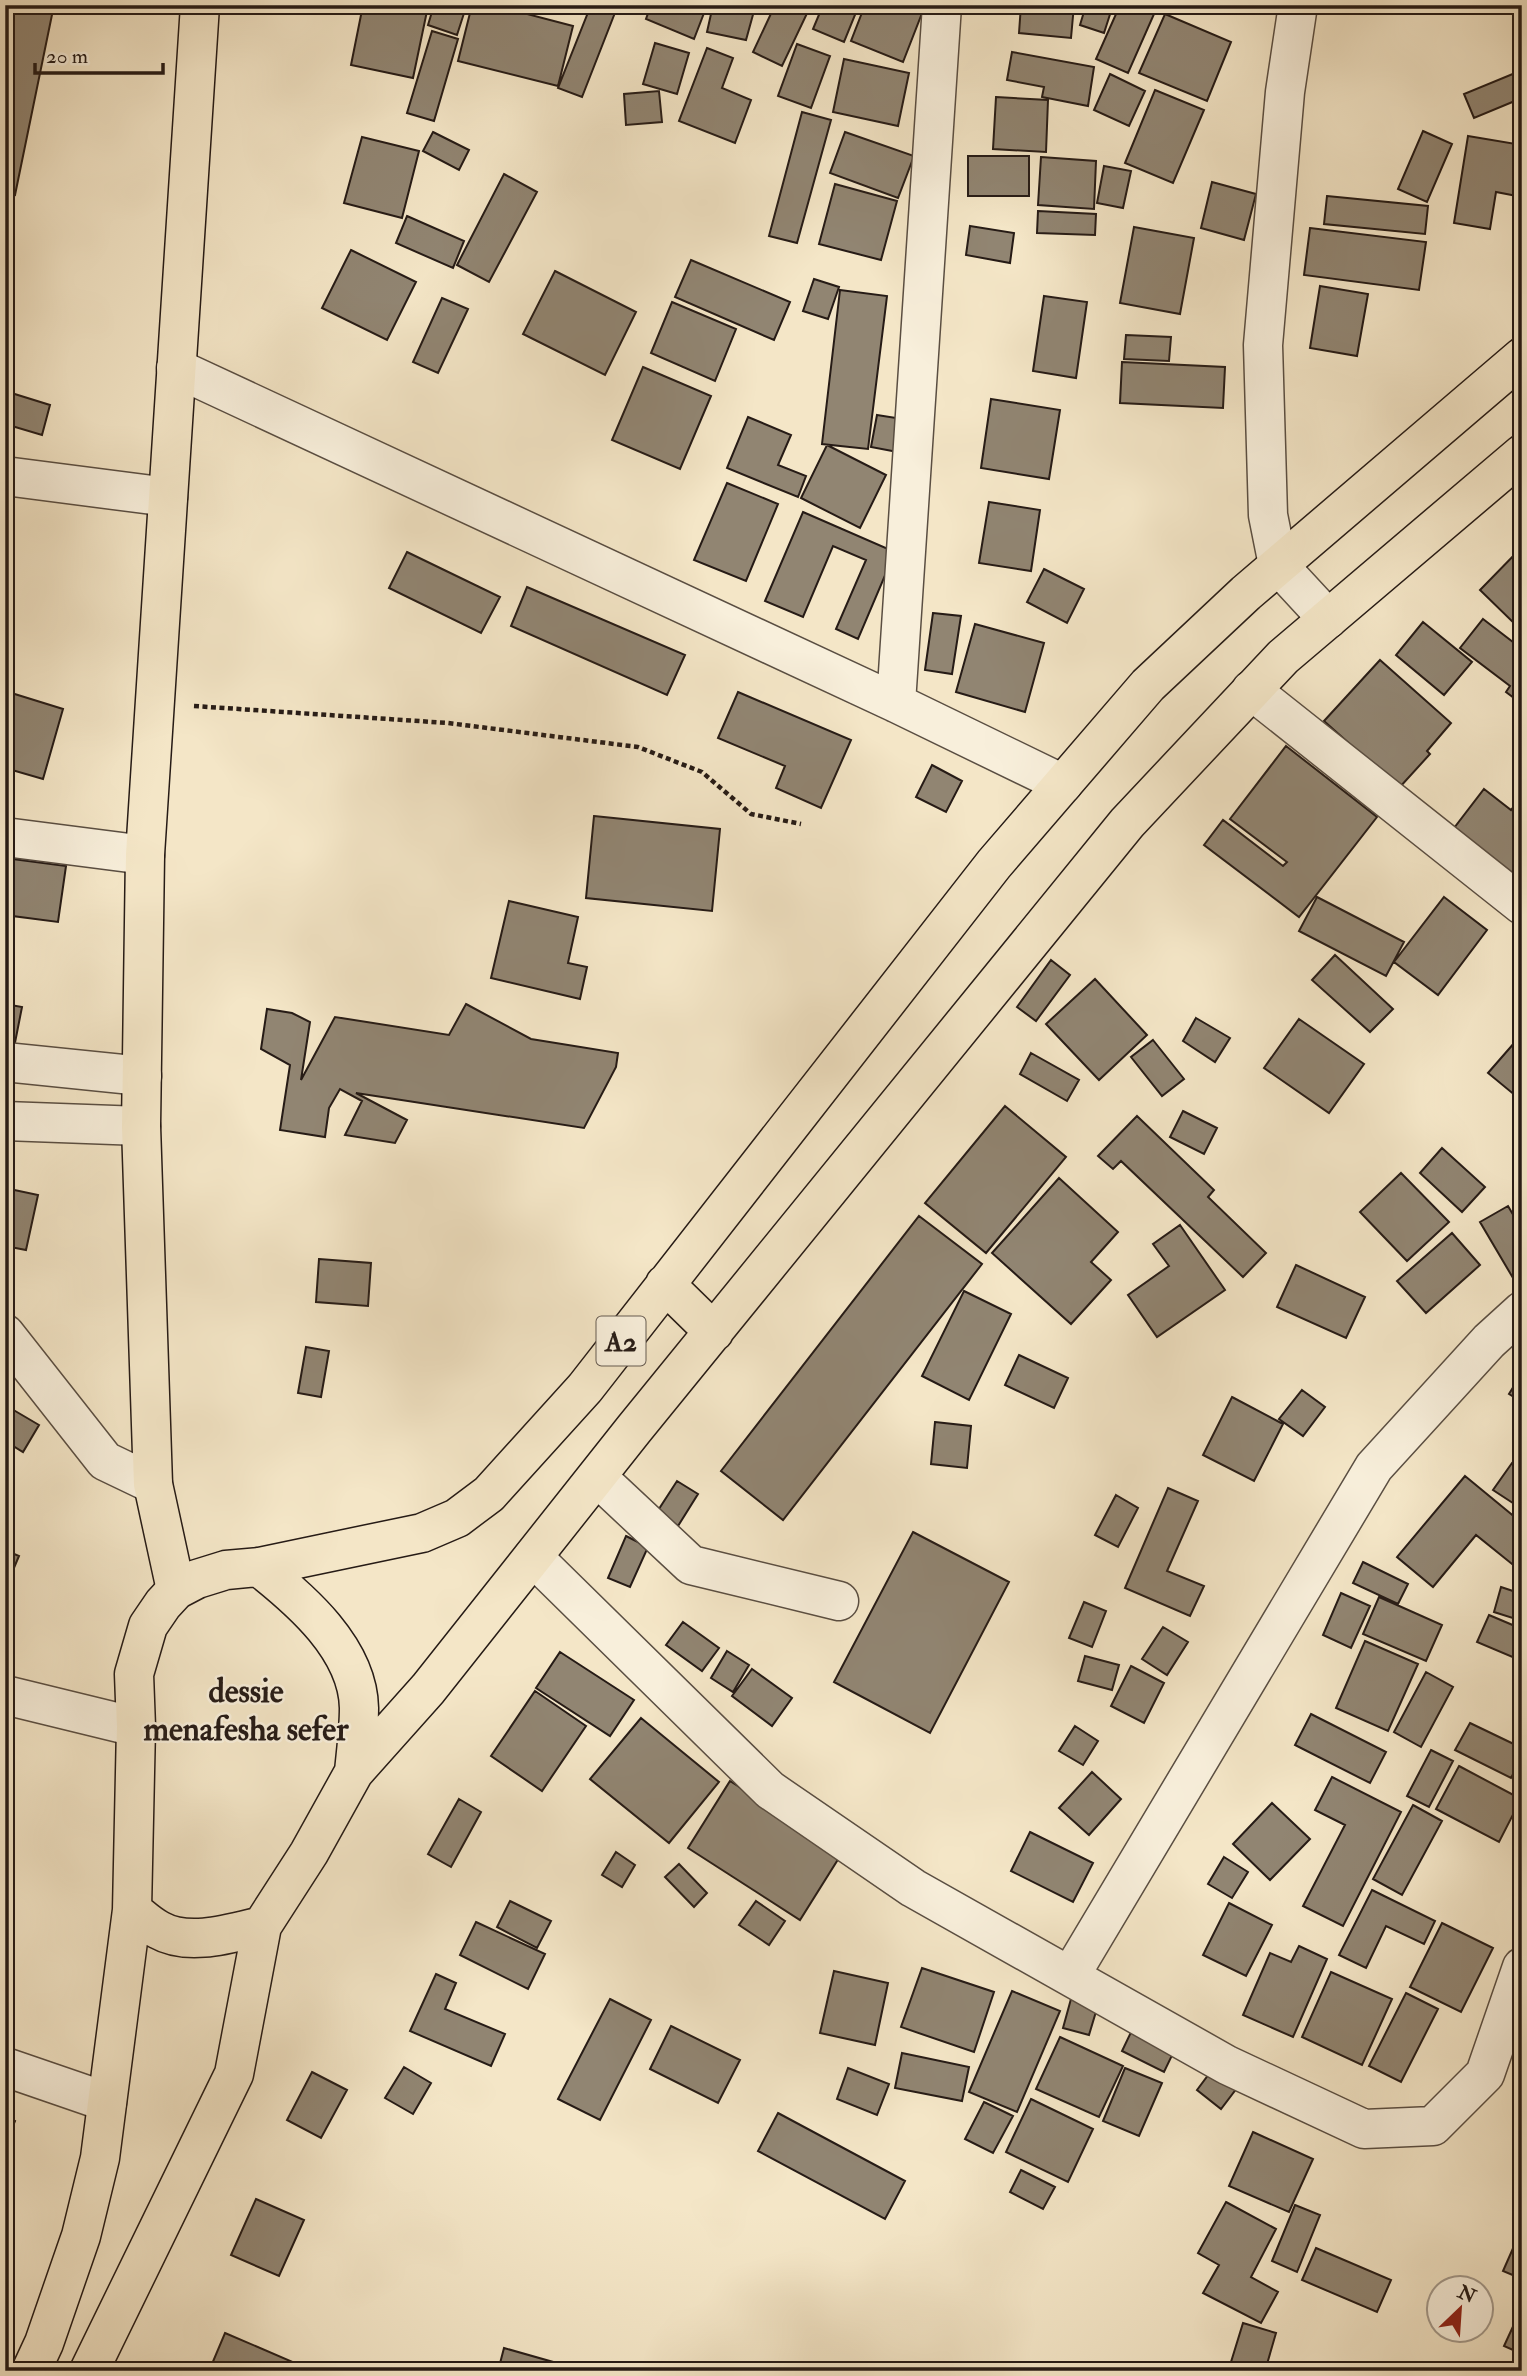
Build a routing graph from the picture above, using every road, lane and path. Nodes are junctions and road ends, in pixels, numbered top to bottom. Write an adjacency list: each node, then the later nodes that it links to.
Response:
1 (200, 5): 5 (main road)
2 (942, 5): 13 (street)
3 (1298, 5): 9 (street)
4 (1522, 357): 9 (main road, A2)
5 (176, 368): 8 (main road); 13 (street)
6 (1522, 454): 10 (main road, A2)
7 (5, 476): 8 (street)
8 (168, 497): 12 (main road)
9 (1278, 565): 10 (street); 14 (main road, A2)
10 (1328, 618): 11 (main road, A2)
11 (1251, 690): 18 (street); 25 (main road, A2)
12 (155, 703): 15 (path); 17 (main road)
13 (896, 703): 14 (street)
14 (1063, 784): 23 (main road, A2)
15 (801, 824)
16 (5, 837): 17 (street)
17 (145, 855): 20 (main road)
18 (1522, 905)
19 (5, 1062): 20 (street)
20 (142, 1076): 22 (main road)
21 (5, 1121): 22 (street)
22 (141, 1126): 28 (main road)
23 (665, 1284): 25 (main road); 30 (main road, A2)
24 (1522, 1311): 39 (street)
25 (713, 1332): 27 (main road, A2)
26 (5, 1334): 28 (street)
27 (597, 1477): 29 (main road, A2); 32 (street)
28 (153, 1484): 31 (main road)
29 (533, 1557): 35 (main road, A2); 39 (street)
30 (259, 1567): 31 (main road, A2); 35 (main road)
31 (176, 1591): 34 (main road, A2)
32 (839, 1601)
33 (5, 1695): 34 (street)
34 (136, 1727): 36 (main road, A2)
35 (354, 1772): 37 (main road, A2)
36 (132, 1910): 37 (main road); 41 (main road, A2)
37 (262, 1926): 43 (main road, A2)
38 (1522, 1967): 39 (street)
39 (1070, 1976)
40 (5, 2067): 41 (street)
41 (107, 2102): 42 (main road, A2)
42 (32, 2371)
43 (89, 2371)

